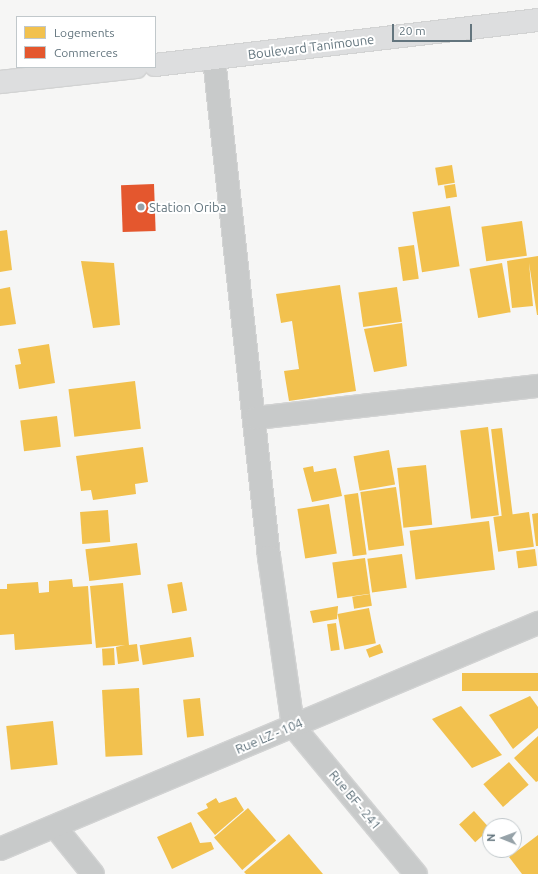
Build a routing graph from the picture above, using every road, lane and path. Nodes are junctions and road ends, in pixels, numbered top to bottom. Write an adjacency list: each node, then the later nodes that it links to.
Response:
1 (538, 20): 2 (main road, Boulevard Tanimoune)
2 (214, 58): 3 (main road, Boulevard Tanimoune); 7 (street)
3 (156, 65)
4 (127, 68): 5 (main road)
5 (0, 82)
6 (538, 386): 7 (street)
7 (256, 418): 9 (street)
8 (538, 624): 9 (street, Rue LZ - 104)
9 (293, 726): 10 (street, Rue LZ - 104); 13 (street, Rue BF - 241)
10 (56, 828): 11 (street, Rue LZ - 104); 12 (street)
11 (0, 849)
12 (93, 874)
13 (416, 874)

